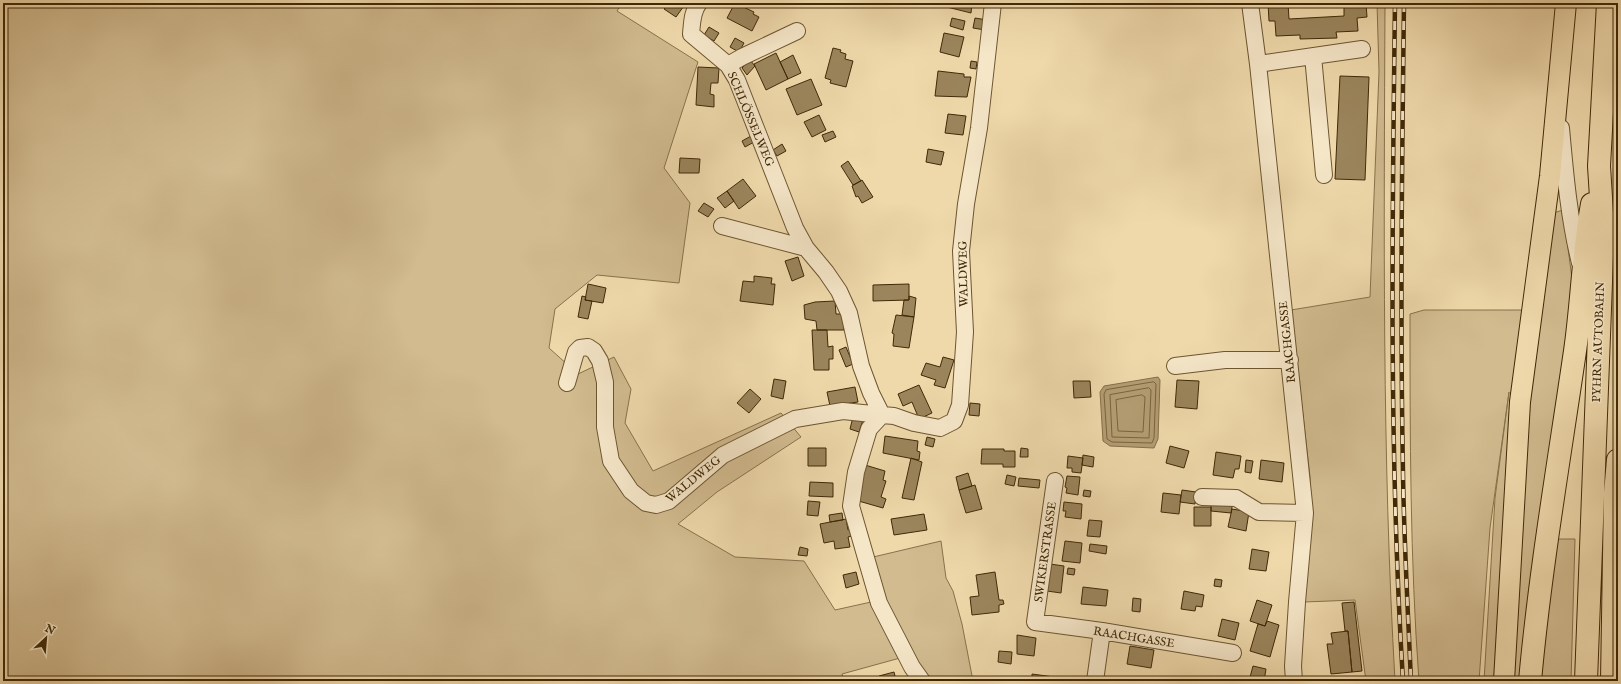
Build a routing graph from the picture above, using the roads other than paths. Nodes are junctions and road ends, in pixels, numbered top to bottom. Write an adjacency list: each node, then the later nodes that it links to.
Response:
1 (699, 3): 10 (street, SCHLÖSSELWEG)
2 (993, 3): 20 (street, WALDWEG)
3 (1250, 3): 9 (street, RAACHGASSE)
4 (1566, 3): 11 (main road)
5 (1608, 3): 12 (highway, PYHRN AUTOBAHN)
6 (797, 30): 10 (street)
7 (1362, 49): 8 (street)
8 (1313, 56): 9 (street); 13 (street)
9 (1258, 64): 17 (street, RAACHGASSE)
10 (728, 66): 15 (street, SCHLÖSSELWEG)
11 (1558, 92): 16 (street); 31 (main road)
12 (1599, 166): 16 (highway); 33 (highway, PYHRN AUTOBAHN)
13 (1324, 175)
14 (722, 226): 15 (street)
15 (806, 248): 20 (street, SCHLÖSSELWEG)
16 (1583, 274): 32 (highway)
17 (1290, 360): 18 (street); 24 (street, RAACHGASSE)
18 (1176, 366)
19 (567, 382): 20 (street, WALDWEG)
20 (882, 414): 28 (street)
21 (1618, 460): 34 (highway)
22 (1055, 482): 25 (street, SWIKERSTRASSE)
23 (1202, 497): 24 (street)
24 (1305, 513): 30 (street, RAACHGASSE)
25 (1035, 622): 26 (street, RAACHGASSE)
26 (1102, 631): 27 (street, RAACHGASSE); 29 (street)
27 (1233, 653)
28 (922, 681)
29 (1095, 681)
30 (1294, 681)
31 (1504, 681)
32 (1530, 681)
33 (1586, 681)
34 (1612, 681)

